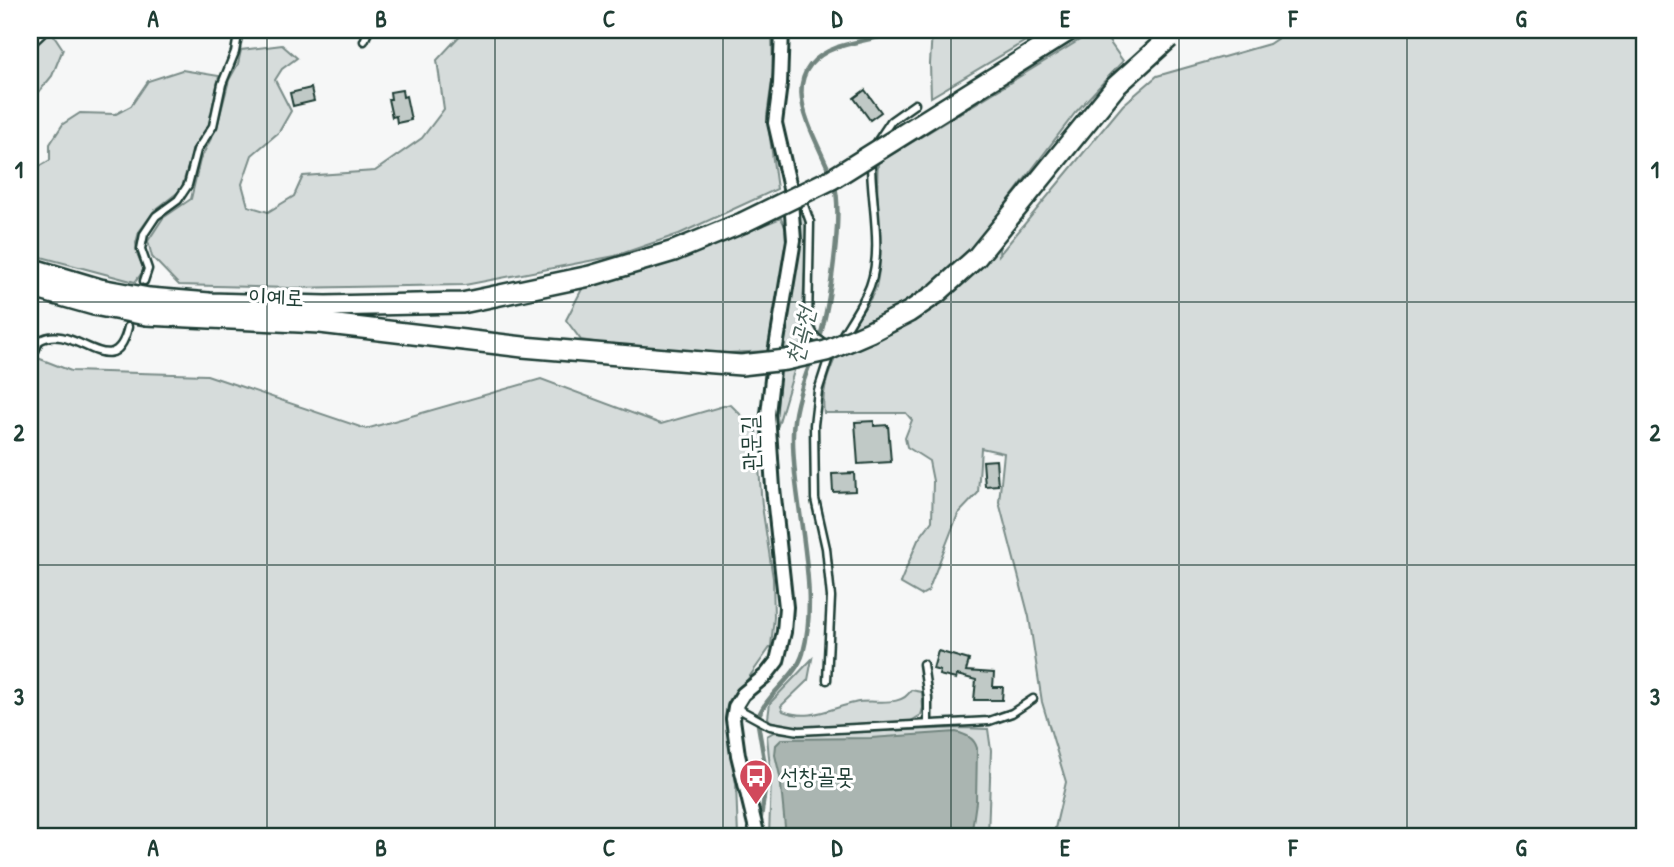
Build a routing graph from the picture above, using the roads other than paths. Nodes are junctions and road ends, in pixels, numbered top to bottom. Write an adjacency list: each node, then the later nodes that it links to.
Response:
1 (46, 30): 8 (lane)
2 (239, 30): 12 (lane)
3 (369, 30): 7 (lane)
4 (782, 30): 10 (street, 관문길)
5 (1070, 30): 11 (highway, 이예로, bridge)
6 (1174, 34): 13 (highway, 이예로, bridge)
7 (364, 41)
8 (30, 45)
9 (915, 104): 15 (lane)
10 (786, 171): 15 (lane); 20 (street, 관문길)
11 (30, 268)
12 (144, 281)
13 (30, 287)
14 (128, 327): 16 (lane)
15 (833, 349): 18 (lane)
16 (34, 351)
17 (923, 664): 21 (lane)
18 (828, 680)
19 (1033, 699): 21 (lane)
20 (735, 707): 21 (lane); 22 (street)
21 (928, 724)
22 (758, 837)

